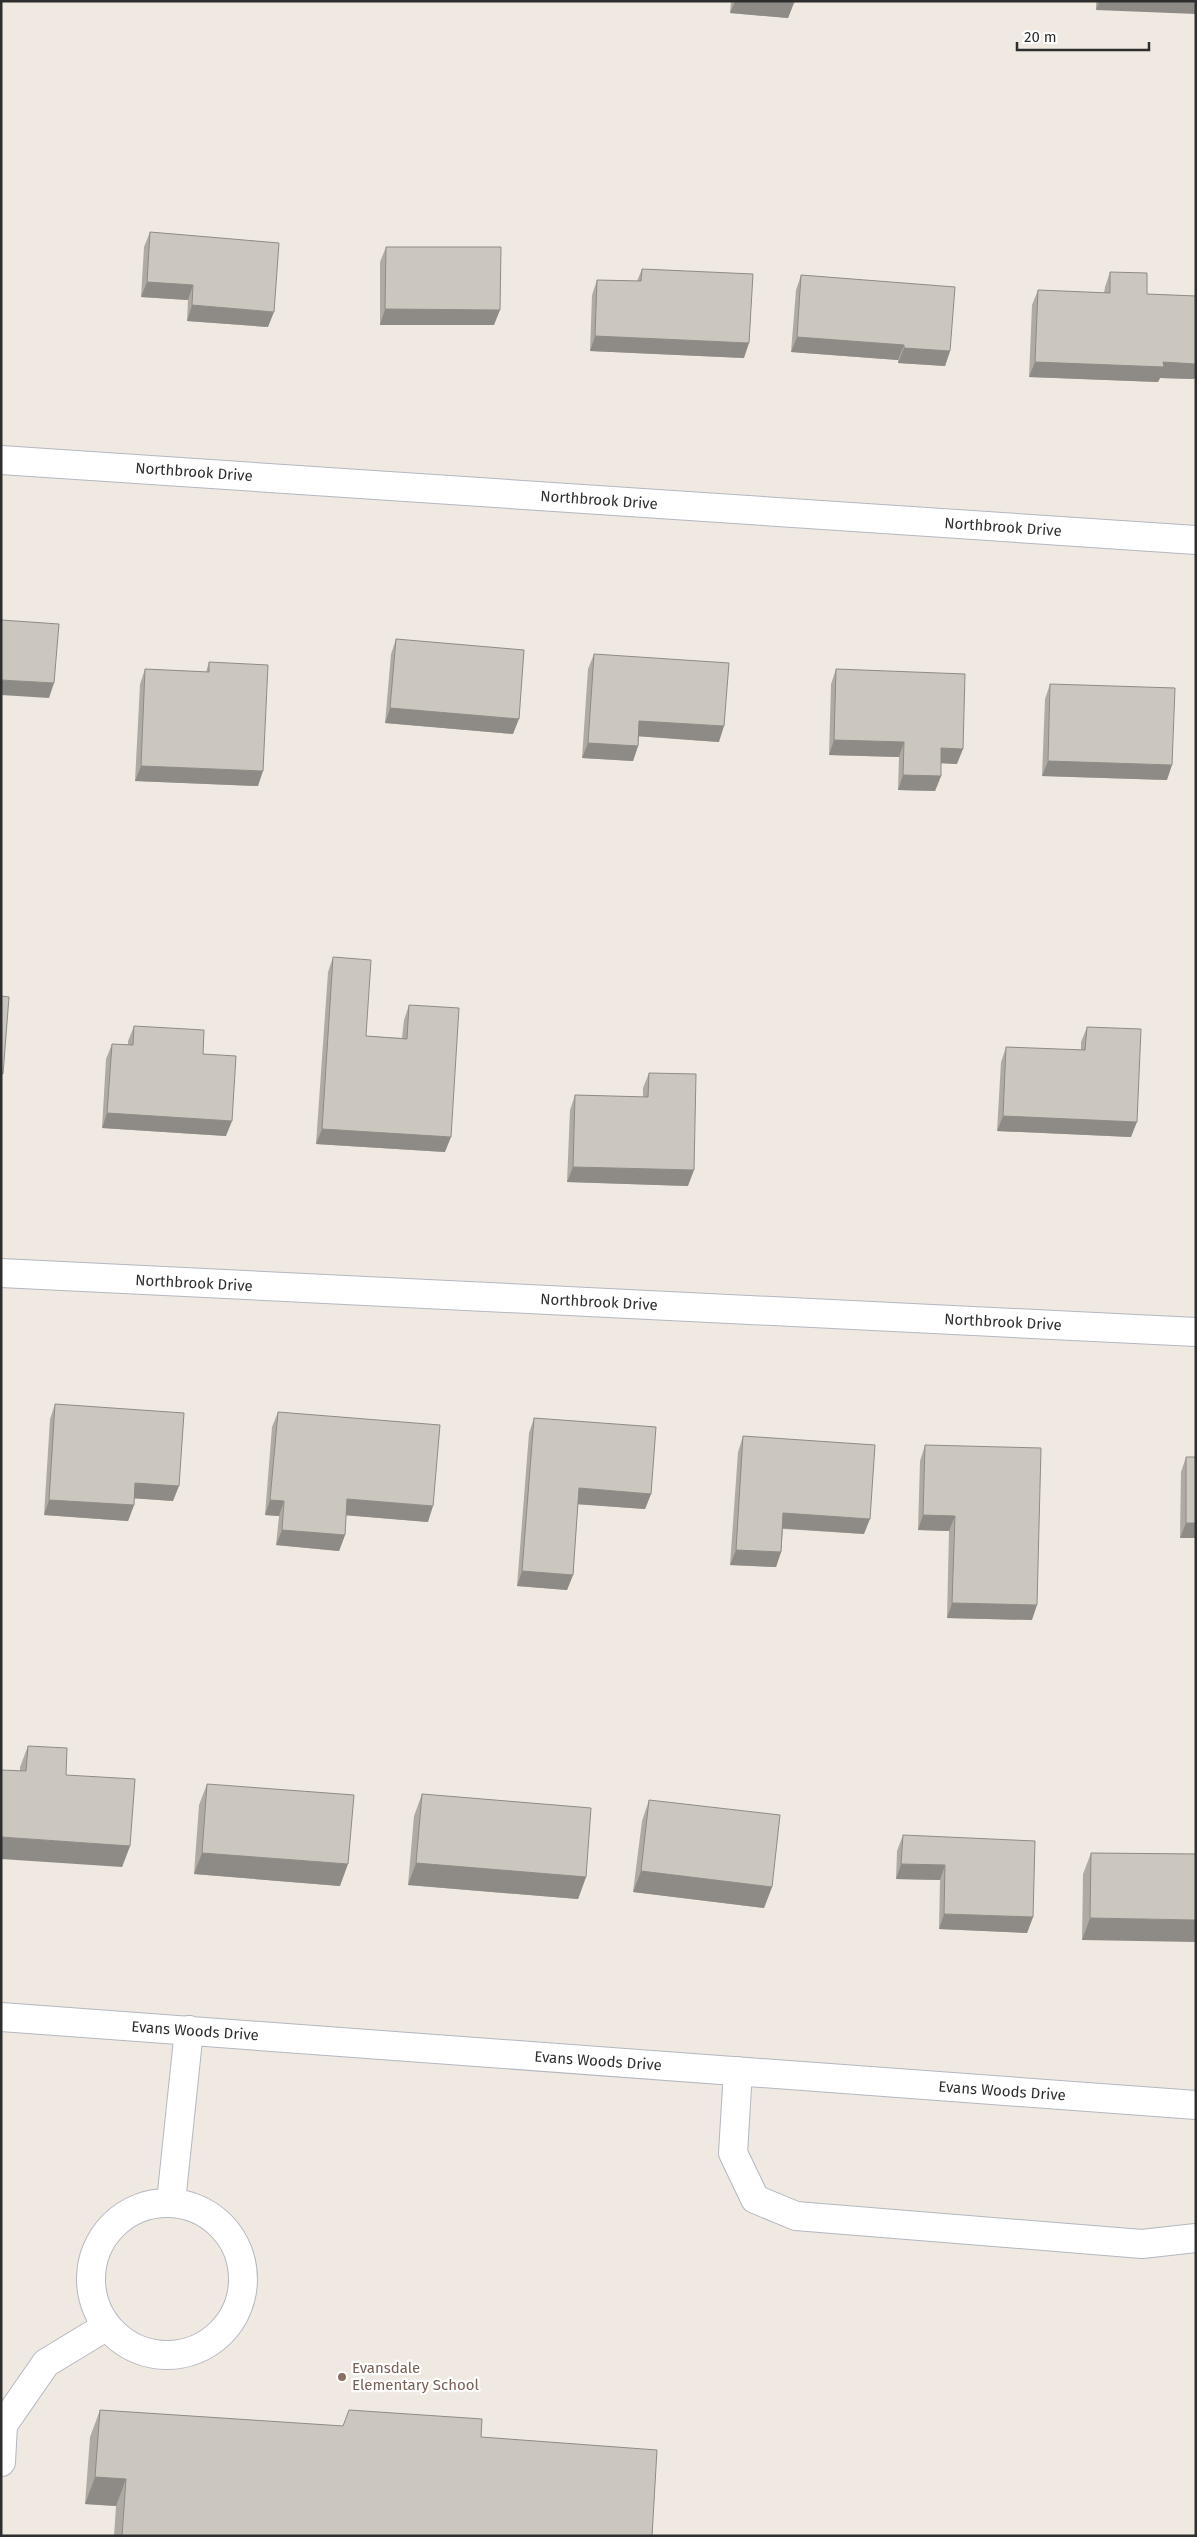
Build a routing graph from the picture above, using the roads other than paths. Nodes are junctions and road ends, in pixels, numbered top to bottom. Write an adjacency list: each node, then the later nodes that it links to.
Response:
1 (1, 460): 2 (street, Northbrook Drive)
2 (1196, 540)
3 (1, 1273): 4 (street, Northbrook Drive)
4 (1196, 1332)
5 (1, 2016): 6 (street, Evans Woods Drive)
6 (189, 2030): 7 (street, Evans Woods Drive); 9 (street)
7 (738, 2072): 8 (street, Evans Woods Drive); 10 (street)
8 (1196, 2105)
9 (171, 2202): 11 (street); 11 (street)
10 (1196, 2238)
11 (107, 2326): 12 (street)
12 (1, 2462)

